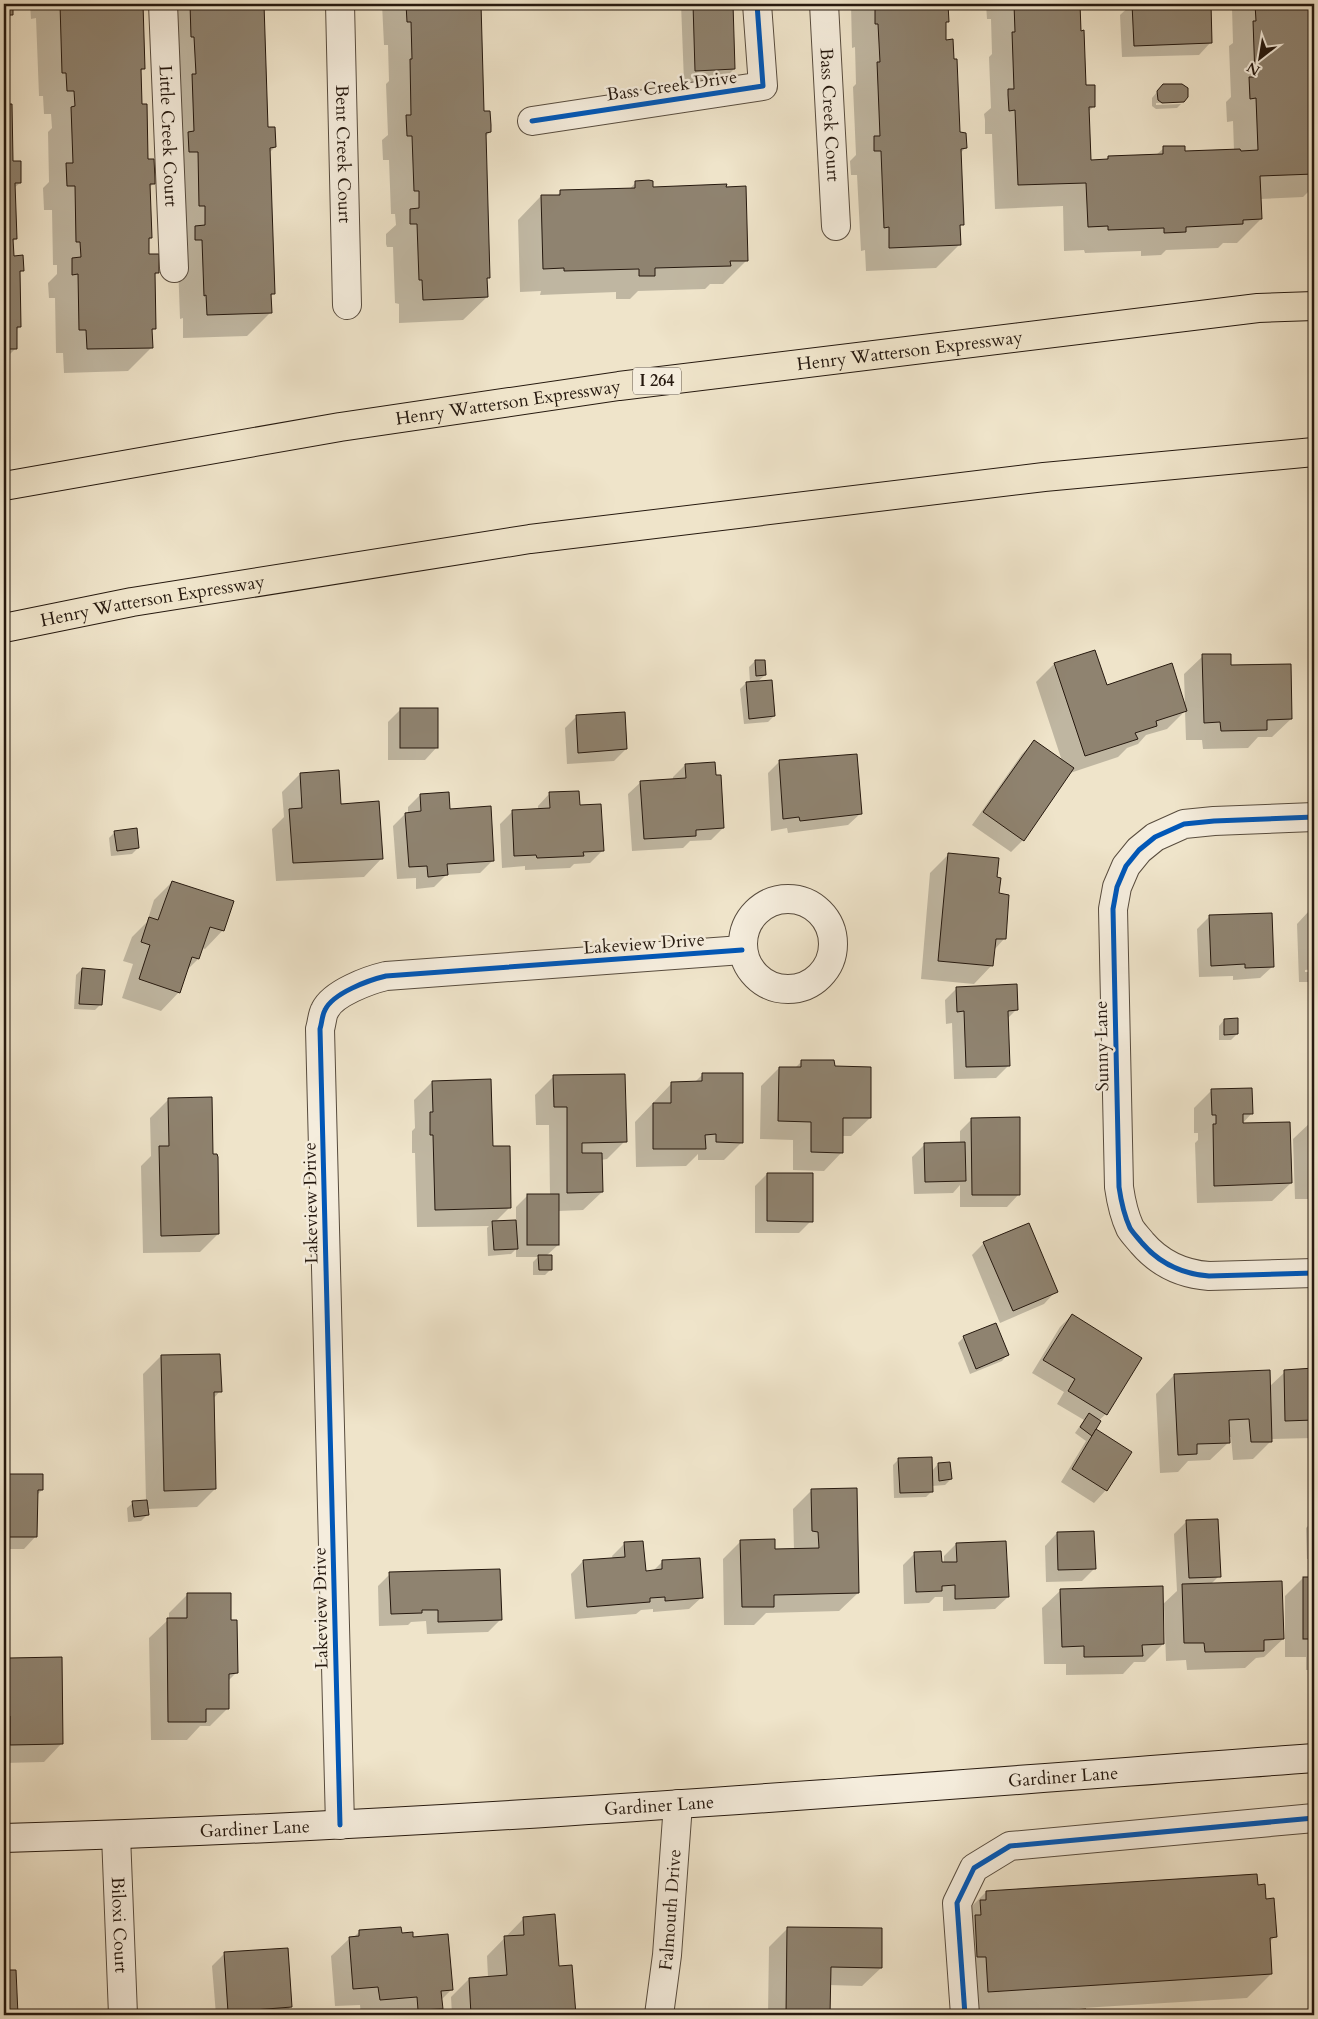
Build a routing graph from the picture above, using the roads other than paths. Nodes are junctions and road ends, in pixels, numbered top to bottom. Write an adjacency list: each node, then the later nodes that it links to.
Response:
1 (163, 4): 7 (street, Little Creek Court)
2 (340, 4): 8 (street, Bent Creek Court)
3 (757, 4): 5 (street, Bass Creek Drive)
4 (824, 4): 6 (street, Bass Creek Court)
5 (532, 121)
6 (836, 226)
7 (174, 268)
8 (347, 305)
9 (1314, 306): 11 (highway, Henry Watterson Expressway / I 264)
10 (1314, 452): 12 (highway, Henry Watterson Expressway)
11 (4, 486)
12 (4, 628)
13 (1314, 817): 15 (street, Sunny Lane)
14 (742, 950): 19 (street, Lakeview Drive)
15 (1314, 1273)
16 (1314, 1758): 17 (street, Gardiner Lane)
17 (678, 1804): 19 (street, Gardiner Lane); 23 (street, Falmouth Drive)
18 (1314, 1818): 24 (street)
19 (340, 1824): 20 (street, Gardiner Lane)
20 (116, 1835): 21 (street, Gardiner Lane); 22 (street, Biloxi Court)
21 (4, 1838)
22 (122, 2015)
23 (659, 2015)
24 (965, 2015)

